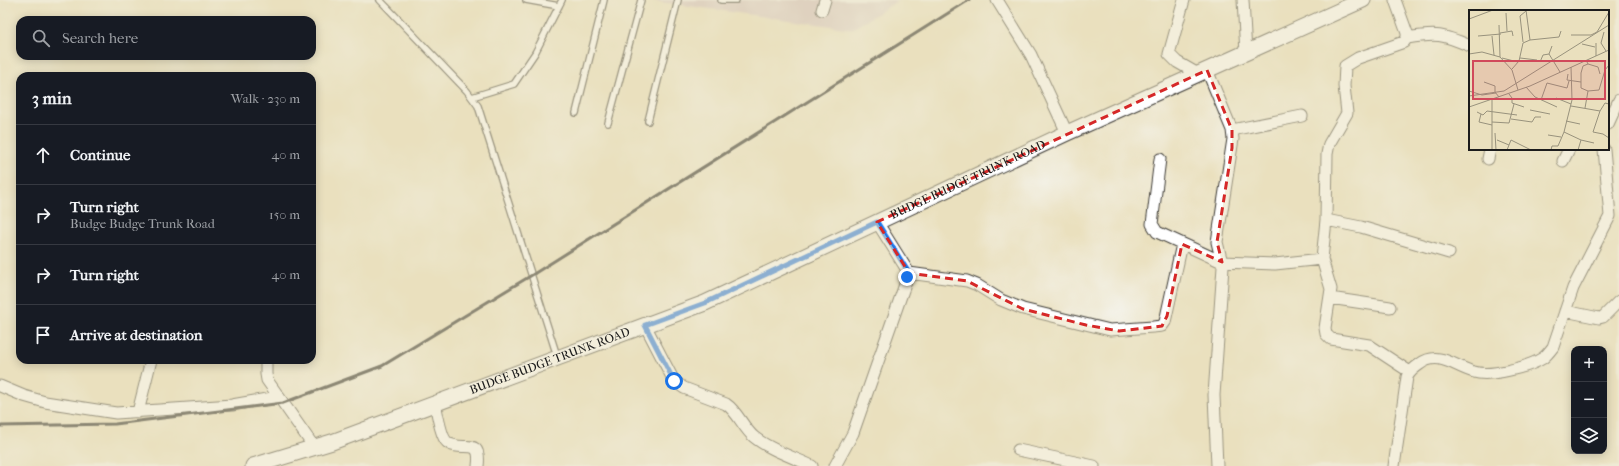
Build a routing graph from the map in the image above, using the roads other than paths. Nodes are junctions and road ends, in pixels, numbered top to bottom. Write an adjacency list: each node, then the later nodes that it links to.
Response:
1 (380, 0): 19 (lane)
2 (526, 0): 14 (lane)
3 (562, 0): 14 (lane)
4 (604, 0): 21 (lane)
5 (641, 0): 25 (lane)
6 (678, 0): 23 (lane)
7 (720, 0): 8 (lane)
8 (736, 0)
9 (996, 0): 27 (street)
10 (1184, 0): 18 (street)
11 (1243, 0): 17 (street)
12 (1363, 0): 17 (main road, BUDGE BUDGE TRUNK ROAD)
13 (1395, 0): 15 (street)
14 (559, 6): 19 (lane)
15 (1407, 38): 16 (street); 32 (street)
16 (1469, 46)
17 (1246, 52): 18 (main road, BUDGE BUDGE TRUNK ROAD)
18 (1203, 72): 26 (street); 27 (main road, BUDGE BUDGE TRUNK ROAD)
19 (472, 97): 44 (lane)
20 (1619, 100): 24 (street)
21 (576, 114)
22 (1302, 116): 26 (street)
23 (648, 121)
24 (1609, 122)
25 (608, 123)
26 (1232, 130): 37 (street)
27 (1067, 133): 33 (main road, BUDGE BUDGE TRUNK ROAD)
28 (1569, 150): 31 (street)
29 (1604, 150): 42 (street)
30 (1160, 159): 34 (street)
31 (1564, 161)
32 (1326, 220): 35 (street); 36 (street)
33 (877, 222): 38 (street); 43 (main road, BUDGE BUDGE TRUNK ROAD)
34 (1182, 244): 37 (street); 38 (street)
35 (1449, 253)
36 (1322, 258): 37 (street); 39 (street)
37 (1222, 262): 59 (street)
38 (909, 273): 57 (street)
39 (1330, 298): 41 (street); 47 (street)
40 (1619, 301): 42 (street)
41 (1390, 307)
42 (1565, 311): 47 (street)
43 (645, 325): 44 (main road, BUDGE BUDGE TRUNK ROAD); 56 (street)
44 (558, 358): 50 (main road, BUDGE BUDGE TRUNK ROAD)
45 (150, 364): 51 (street)
46 (266, 364): 49 (street)
47 (1410, 372): 60 (street)
48 (0, 386): 51 (street)
49 (278, 397): 51 (street); 52 (street)
50 (435, 403): 52 (main road, BUDGE BUDGE TRUNK ROAD); 55 (street)
51 (138, 412)
52 (314, 447): 54 (main road, BUDGE BUDGE TRUNK ROAD)
53 (1018, 450): 58 (street)
54 (253, 466)
55 (478, 466)
56 (812, 466)
57 (835, 466)
58 (1094, 466)
59 (1217, 466)
60 (1394, 466)

